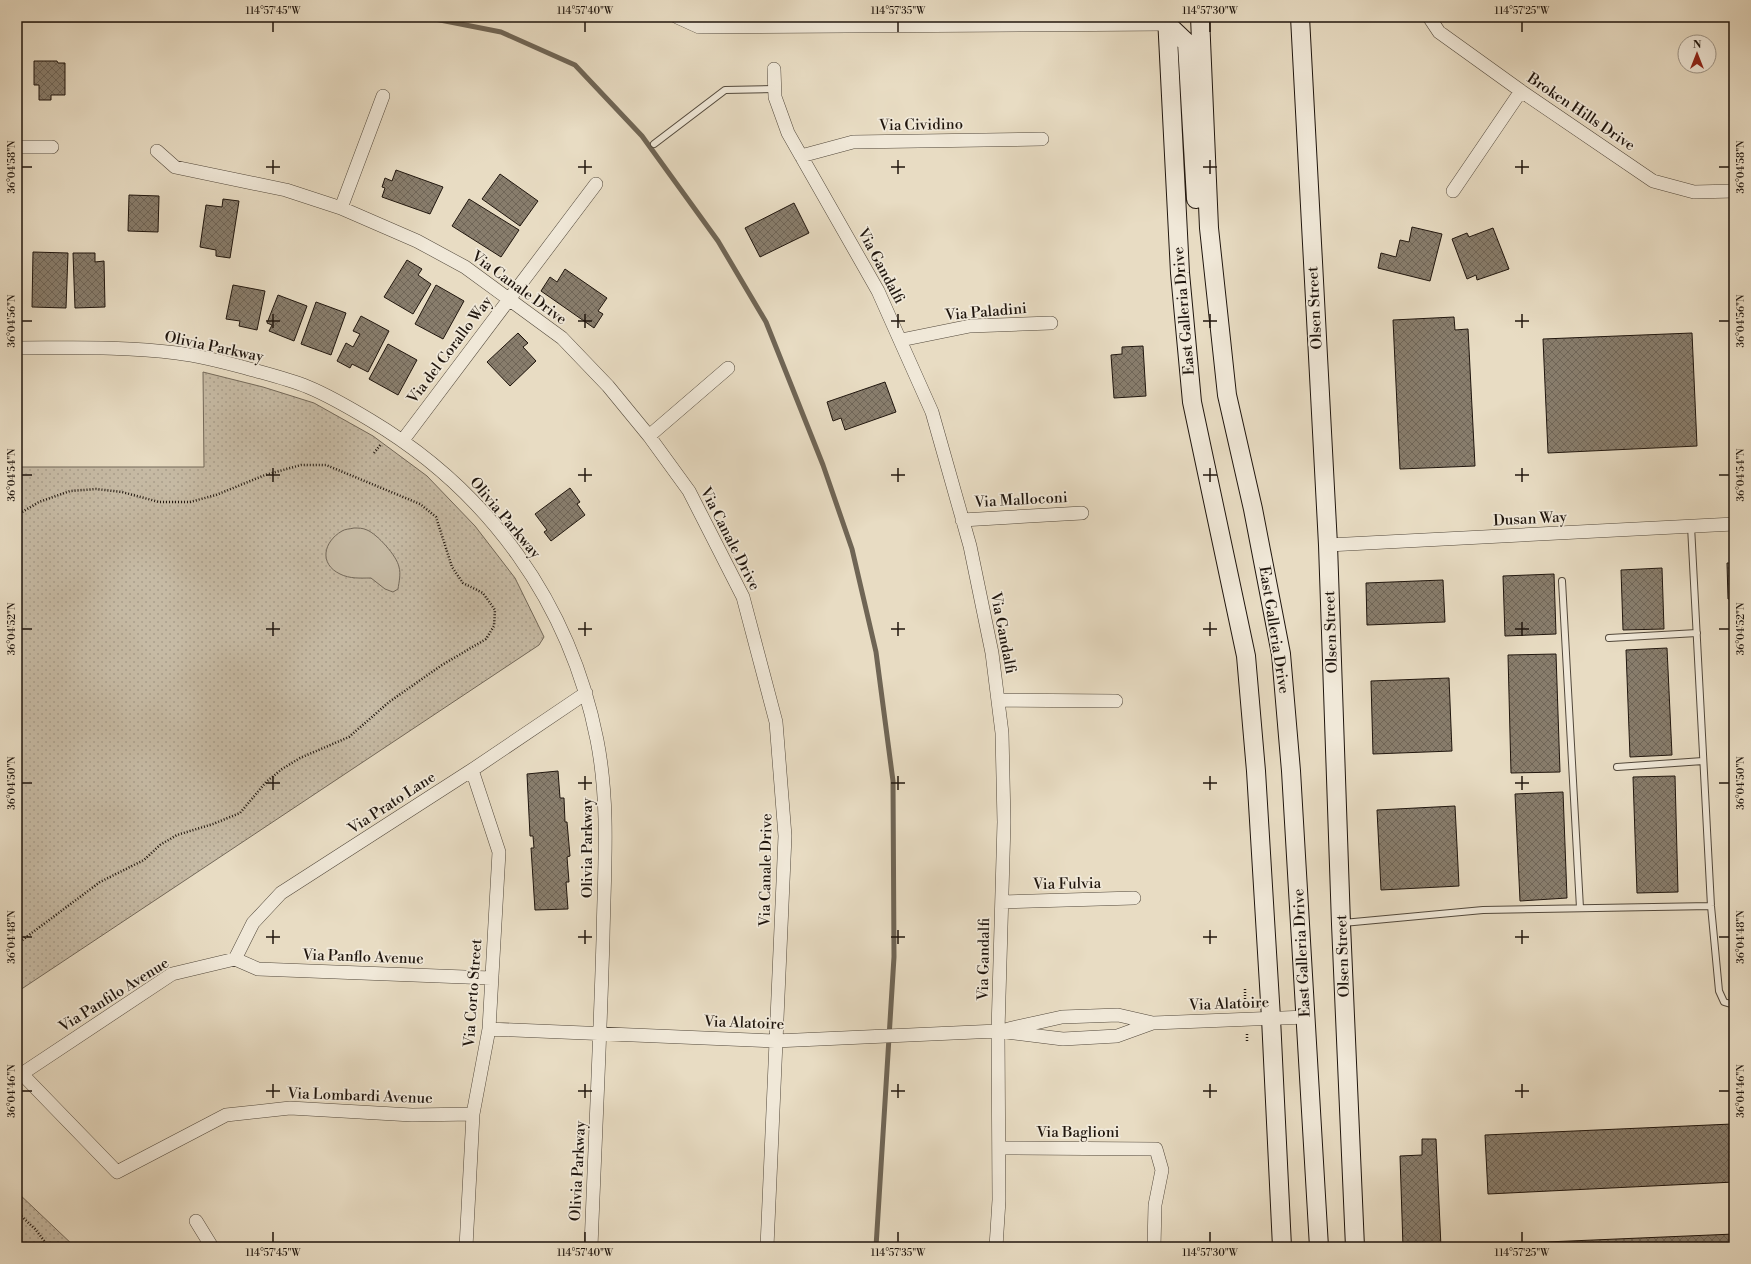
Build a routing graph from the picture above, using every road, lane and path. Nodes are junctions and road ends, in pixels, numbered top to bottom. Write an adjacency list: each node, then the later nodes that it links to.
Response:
1 (677, 17): 6 (street)
2 (1200, 17): 21 (main road, East Galleria Drive)
3 (1300, 17): 34 (main road, Olsen Street)
4 (1429, 17): 9 (street, Broken Hills Drive)
5 (1167, 20): 6 (street); 21 (main road); 54 (main road, East Galleria Drive)
6 (858, 22)
7 (774, 69): 8 (street, Via Gandalfi)
8 (775, 89): 12 (lane); 16 (street, Via Gandalfi)
9 (1521, 92): 18 (street); 19 (street, Broken Hills Drive)
10 (383, 96): 20 (street)
11 (1042, 139): 16 (street, Via Cividino)
12 (654, 144)
13 (17, 147): 14 (street)
14 (52, 147)
15 (157, 151): 20 (street, Via Canale Drive)
16 (801, 156): 24 (street, Via Gandalfi)
17 (596, 184): 22 (street, Via del Corallo Way)
18 (1452, 191)
19 (1734, 191)
20 (341, 208): 22 (street, Via Canale Drive)
21 (1209, 228): 53 (main road, East Galleria Drive)
22 (508, 298): 27 (street, Via Canale Drive); 28 (street, Via del Corallo Way)
23 (1051, 323): 24 (street, Via Paladini)
24 (901, 340): 31 (street, Via Gandalfi)
25 (17, 348): 28 (street, Olivia Parkway)
26 (728, 368): 27 (street)
27 (649, 436): 59 (street, Via Canale Drive)
28 (403, 440): 38 (street, Olivia Parkway)
29 (1082, 513): 31 (street, Via Malloconi)
30 (17, 514): 49 (path)
31 (962, 520): 39 (street, Via Gandalfi)
32 (1734, 524): 33 (street, Dusan Way)
33 (1691, 526): 34 (street, Dusan Way); 36 (lane)
34 (1328, 545): 48 (main road, Olsen Street)
35 (1562, 581): 47 (lane)
36 (1697, 633): 37 (lane); 41 (lane)
37 (1609, 638)
38 (586, 692): 43 (street, Via Prato Lane); 58 (street, Olivia Parkway)
39 (999, 700): 40 (street); 45 (street, Via Gandalfi)
40 (1116, 701)
41 (1703, 761): 42 (lane); 46 (lane)
42 (1617, 767)
43 (472, 770): 50 (street, Via Prato Lane); 51 (street, Via Corto Street)
44 (1134, 898): 45 (street, Via Fulvia)
45 (1002, 902): 57 (street, Via Gandalfi)
46 (1711, 906): 47 (lane); 52 (lane)
47 (1580, 908): 48 (lane)
48 (1341, 924): 74 (main road, Olsen Street)
49 (17, 944)
50 (235, 958): 51 (street, Via Panflo Avenue); 60 (street, Via Panfilo Avenue)
51 (491, 978): 56 (street, Via Corto Street)
52 (1734, 1005)
53 (1306, 1017): 54 (street, Via Alatoire); 73 (main road, East Galleria Drive)
54 (1271, 1018): 55 (street, Via Alatoire); 72 (main road, East Galleria Drive)
55 (1153, 1023): 57 (street, Via Alatoire); 57 (street, Via Alatoire)
56 (489, 1030): 58 (street, Via Alatoire); 61 (street, Via Corto Street)
57 (998, 1031): 59 (street, Via Alatoire); 62 (street, Via Gandalfi)
58 (600, 1034): 59 (street, Via Alatoire); 68 (street, Olivia Parkway)
59 (775, 1041): 69 (street, Via Canale Drive)
60 (20, 1075): 61 (street, Via Lombardi Avenue)
61 (473, 1114): 67 (street, Via Corto Street)
62 (999, 1148): 70 (street, Via Gandalfi); 71 (street, Via Baglioni)
63 (17, 1212): 65 (path)
64 (196, 1221): 66 (street)
65 (50, 1247)
66 (212, 1247)
67 (466, 1247)
68 (591, 1247)
69 (767, 1247)
70 (996, 1247)
71 (1154, 1247)
72 (1282, 1247)
73 (1319, 1247)
74 (1356, 1247)

